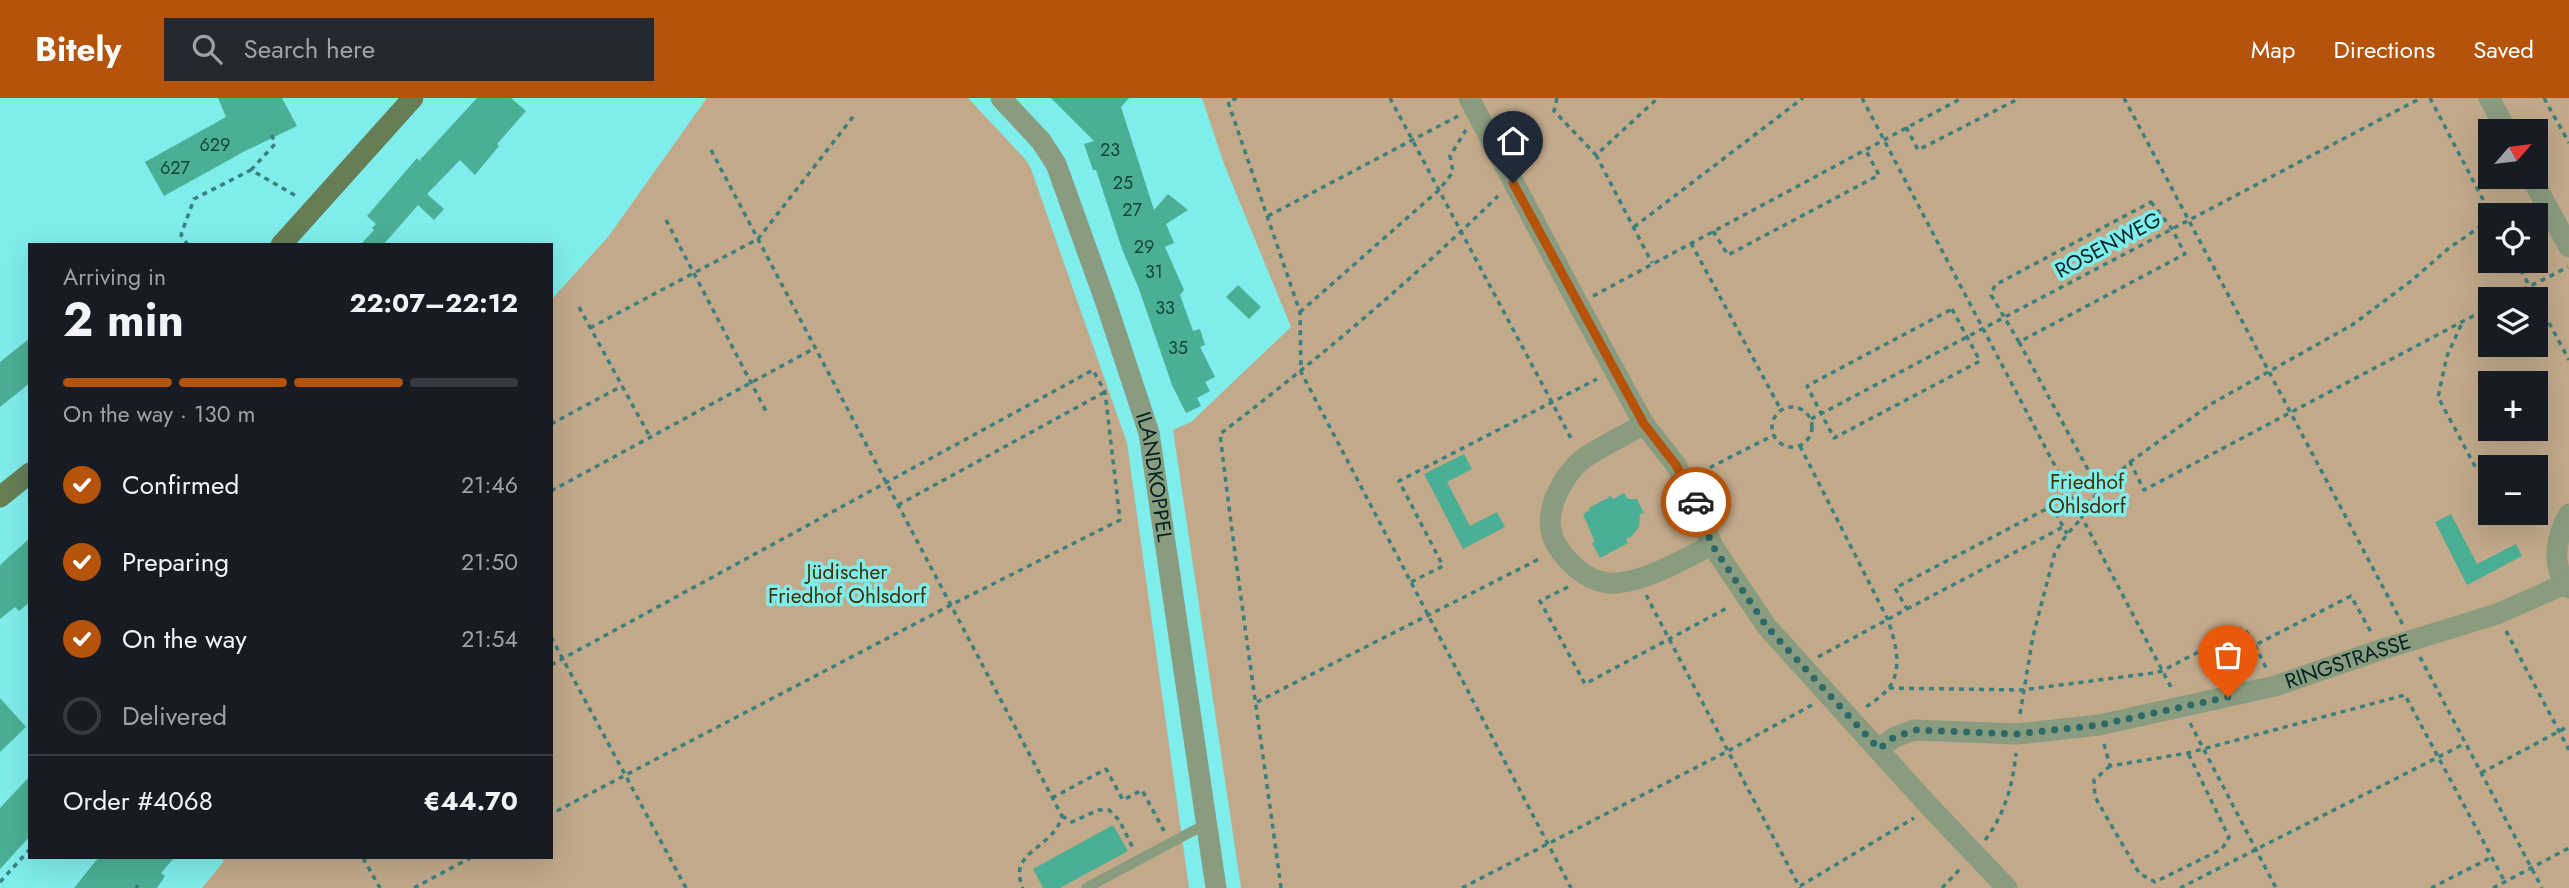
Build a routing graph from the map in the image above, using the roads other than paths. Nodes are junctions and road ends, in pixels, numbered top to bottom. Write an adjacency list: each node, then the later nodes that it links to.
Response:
1 (414, 98): 7 (main road)
2 (1001, 98): 16 (street, ILANDKOPPEL)
3 (2489, 98): 5 (street)
4 (1473, 107): 9 (street)
5 (2500, 119)
6 (2538, 189): 8 (street)
7 (283, 243)
8 (2569, 247)
9 (1644, 424): 13 (street); 13 (street)
10 (28, 475): 11 (main road)
11 (0, 497)
12 (2569, 514): 14 (street, RINGSTRASSE)
13 (1712, 545): 15 (street)
14 (2567, 586): 15 (street, RINGSTRASSE)
15 (1879, 749): 19 (street)
16 (1206, 824): 17 (lane); 18 (street, ILANDKOPPEL)
17 (1086, 888)
18 (1216, 888)
19 (2007, 888)

